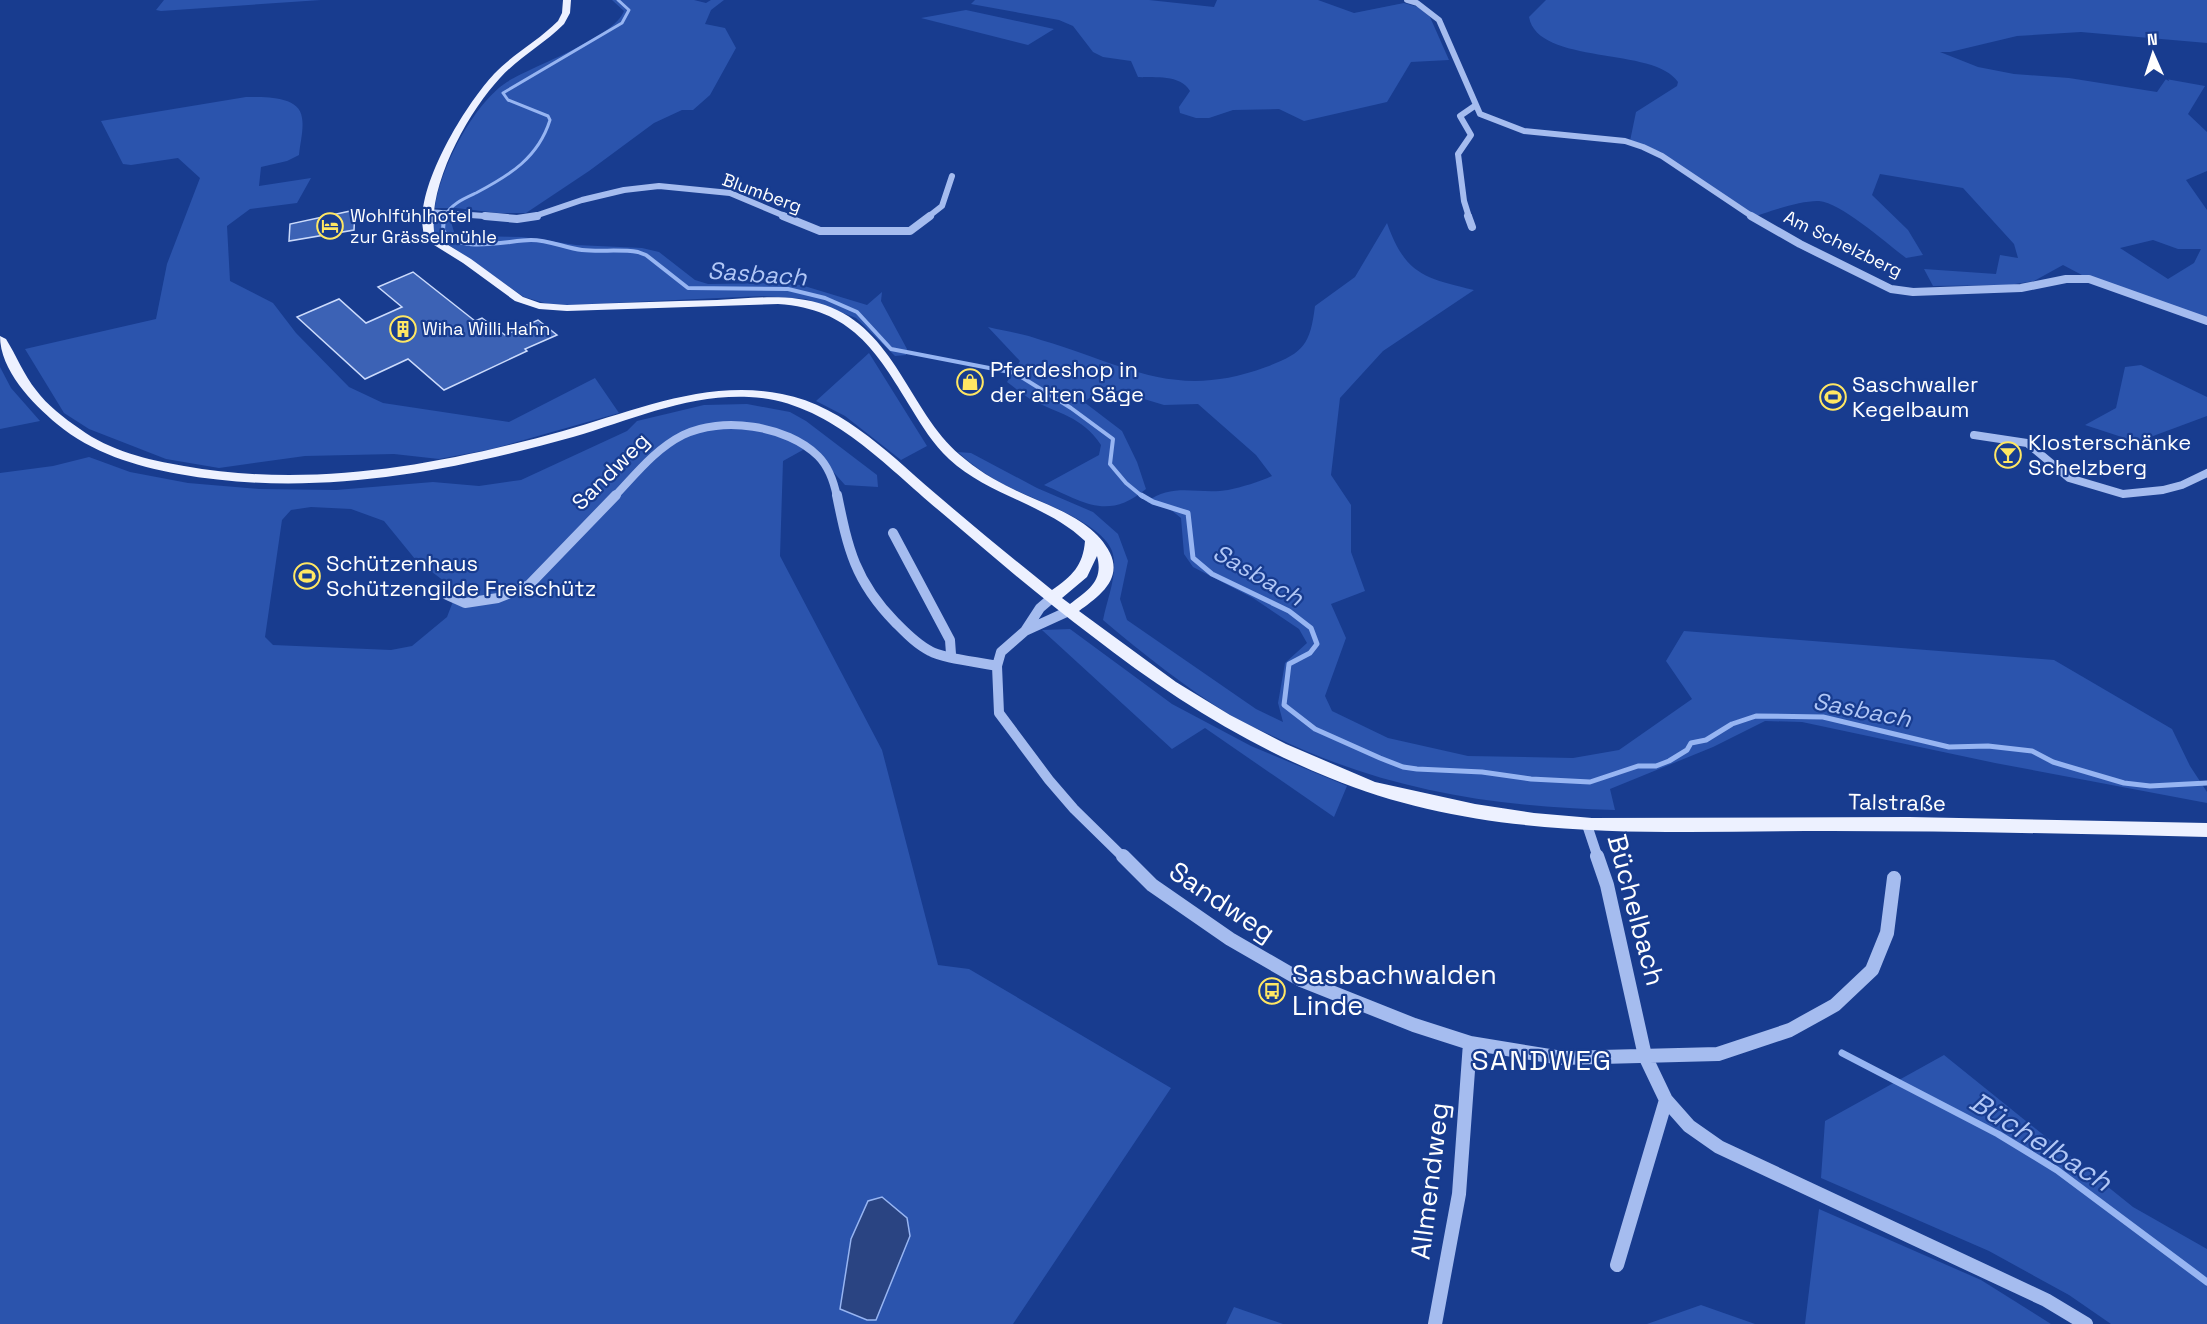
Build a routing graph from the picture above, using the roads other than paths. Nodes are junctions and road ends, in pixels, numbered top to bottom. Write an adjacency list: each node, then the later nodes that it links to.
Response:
1 (567, 0): 5 (main road)
2 (1407, 0): 3 (street)
3 (1476, 105): 6 (street); 7 (street, Am Schelzberg)
4 (952, 176): 5 (street, Blumberg)
5 (428, 212): 12 (main road)
6 (1472, 227)
7 (2207, 321)
8 (0, 339): 14 (main road, Talstraße)
9 (1974, 435): 10 (street)
10 (2207, 473)
11 (893, 533): 17 (street)
12 (1092, 541): 14 (main road); 15 (main road)
13 (447, 595): 17 (street, Sandweg)
14 (1054, 596): 15 (main road, Talstraße); 16 (street)
15 (1071, 609): 16 (street); 19 (main road, Talstraße)
16 (1025, 631): 18 (street)
17 (951, 654): 18 (street, Sandweg)
18 (997, 666): 22 (street, Sandweg)
19 (1587, 825): 20 (main road, Talstraße); 23 (street, Büchelbach)
20 (2207, 830)
21 (1894, 878): 23 (street, Sandweg)
22 (1470, 1043): 23 (street, Sandweg); 26 (street, Allmendweg)
23 (1645, 1056): 24 (street, Büchelbach)
24 (1666, 1100): 25 (street); 27 (street, Büchelbach)
25 (1617, 1265)
26 (1435, 1324)
27 (2086, 1324)

